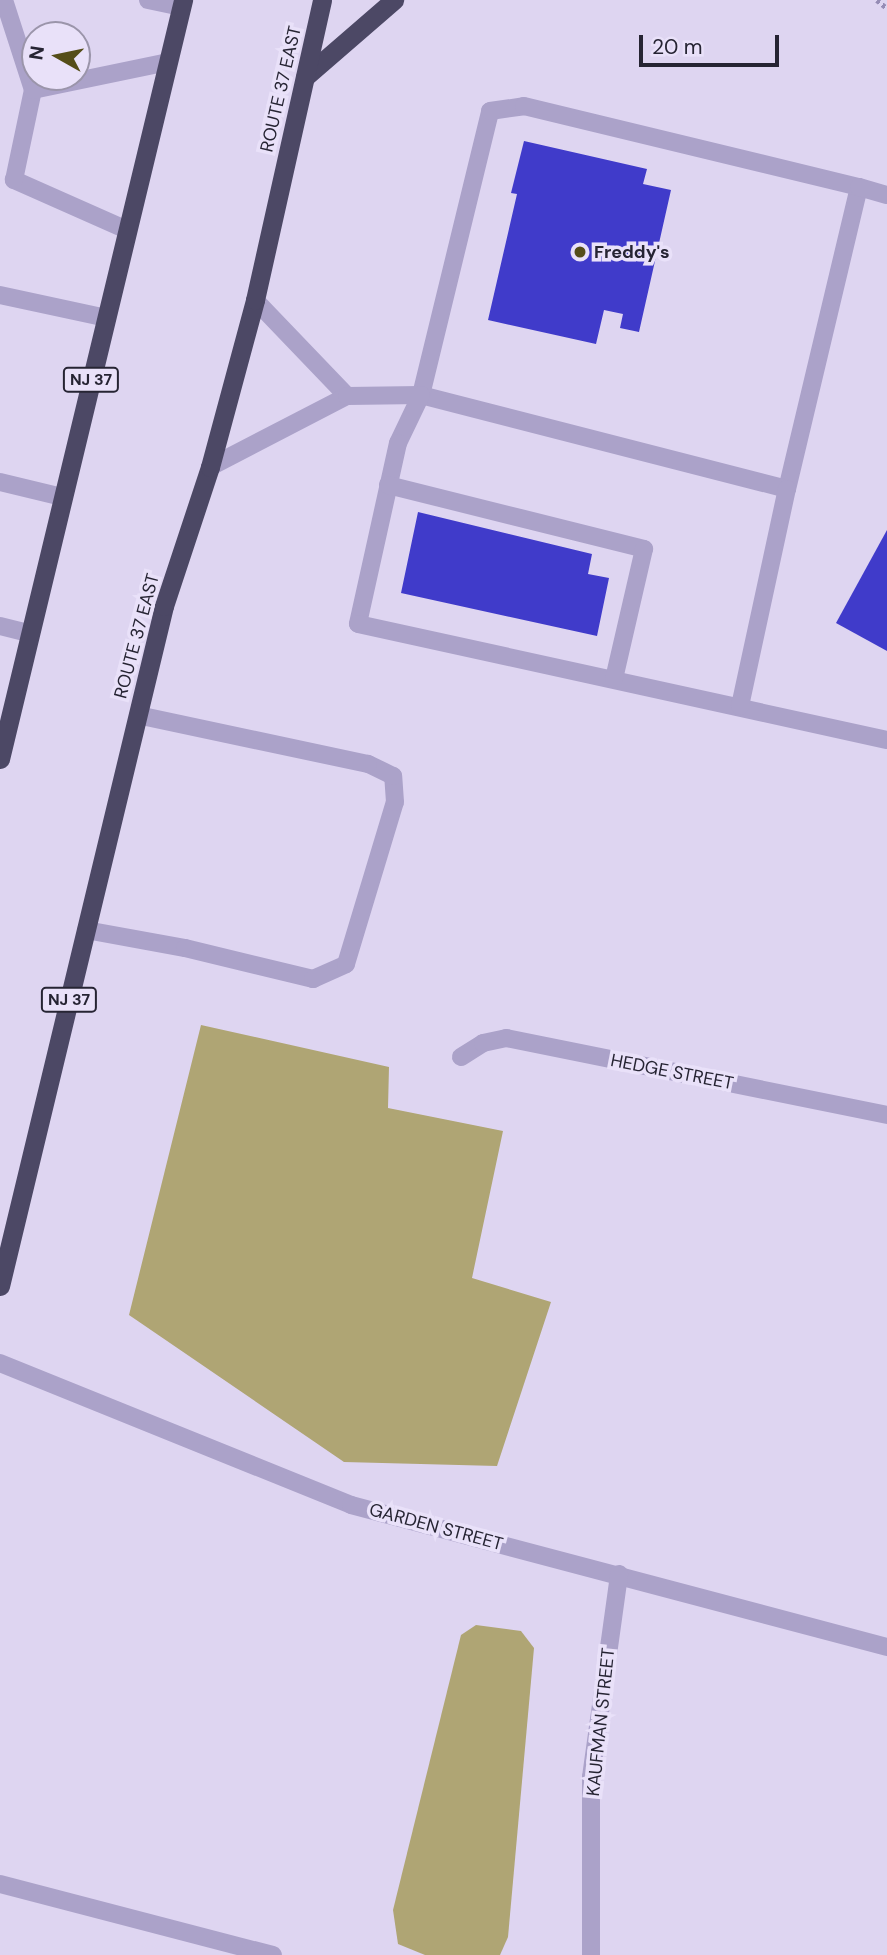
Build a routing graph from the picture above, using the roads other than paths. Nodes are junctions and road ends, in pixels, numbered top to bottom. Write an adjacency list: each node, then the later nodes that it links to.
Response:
1 (4, 0): 6 (street)
2 (148, 0): 5 (street)
3 (322, 0): 8 (highway, ROUTE 37 EAST / NJ 37)
4 (394, 0): 8 (highway)
5 (182, 4): 7 (highway, NJ 37)
6 (21, 53)
7 (168, 62): 9 (street); 14 (highway, NJ 37)
8 (305, 77): 16 (highway, ROUTE 37 EAST / NJ 37)
9 (91, 78)
10 (33, 91): 11 (street)
11 (7, 183): 14 (street)
12 (859, 187): 13 (street); 18 (street); 23 (street)
13 (887, 195)
14 (127, 230): 17 (highway, NJ 37)
15 (2, 296): 17 (street)
16 (255, 300): 19 (street); 20 (highway, ROUTE 37 EAST / NJ 37)
17 (106, 318): 24 (highway, NJ 37)
18 (421, 395): 19 (street); 22 (street); 23 (street)
19 (346, 396): 20 (street)
20 (210, 467): 29 (highway, ROUTE 37 EAST / NJ 37)
21 (0, 482): 24 (street)
22 (388, 485): 27 (street); 27 (street)
23 (787, 489): 28 (street)
24 (62, 497): 26 (highway, NJ 37)
25 (0, 626): 26 (street)
26 (29, 633): 31 (highway, NJ 37)
27 (614, 679): 28 (street)
28 (740, 706): 30 (street)
29 (138, 715): 32 (highway, ROUTE 37 EAST / NJ 37); 32 (street)
30 (887, 740)
31 (0, 759)
32 (86, 930): 35 (highway, ROUTE 37 EAST / NJ 37)
33 (461, 1057): 34 (street, HEDGE STREET)
34 (887, 1115)
35 (0, 1286)
36 (0, 1363): 37 (street, GARDEN STREET)
37 (619, 1574): 38 (street, GARDEN STREET); 41 (street, KAUFMAN STREET)
38 (887, 1647)
39 (0, 1884): 40 (street)
40 (273, 1955)
41 (591, 1955)

